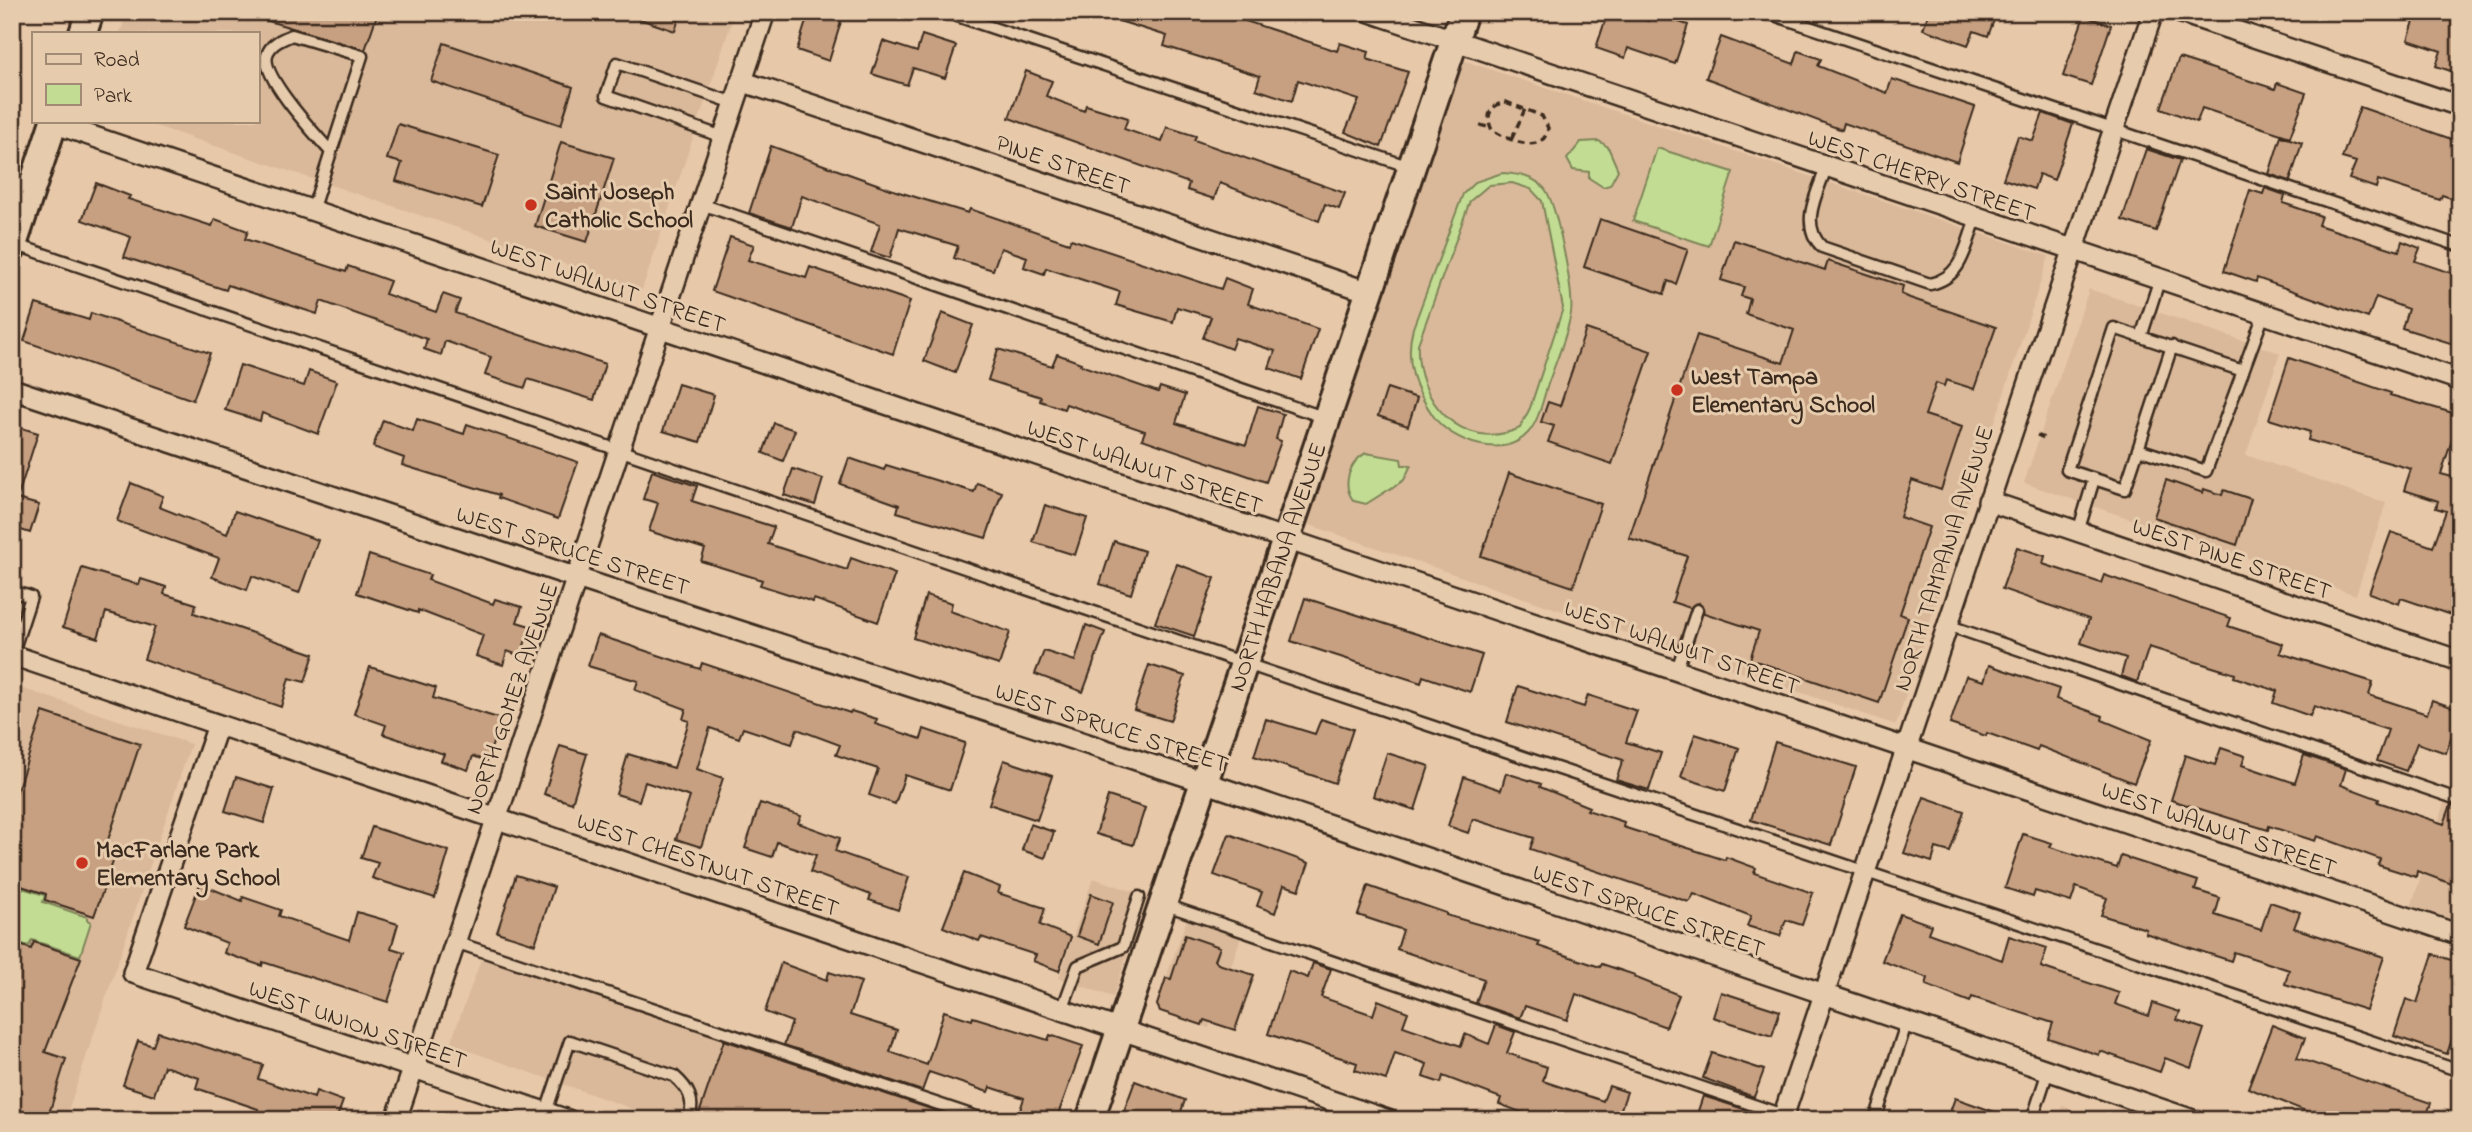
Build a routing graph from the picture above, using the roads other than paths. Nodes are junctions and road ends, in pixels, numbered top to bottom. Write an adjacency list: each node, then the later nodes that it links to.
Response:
1 (90, 12): 9 (street)
2 (765, 12): 11 (street, NORTH GOMEZ AVENUE)
3 (946, 12): 18 (lane)
4 (1370, 12): 10 (street, WEST CHERRY STREET)
5 (1464, 12): 10 (street, NORTH HABANA AVENUE)
6 (1765, 12): 15 (lane)
7 (2153, 12): 15 (street, NORTH TAMPANIA AVENUE)
8 (2179, 12): 13 (street)
9 (83, 32)
10 (1454, 41): 18 (street, NORTH HABANA AVENUE); 19 (street, WEST CHERRY STREET)
11 (741, 81): 12 (street, NORTH GOMEZ AVENUE); 28 (street, PINE STREET)
12 (734, 103): 16 (street, NORTH GOMEZ AVENUE); 16 (lane)
13 (2460, 106)
14 (54, 122): 21 (street); 22 (street, WEST WALNUT STREET)
15 (2113, 130): 25 (lane); 26 (street, NORTH TAMPANIA AVENUE)
16 (723, 137): 20 (street, NORTH GOMEZ AVENUE)
17 (331, 152): 17 (lane); 22 (lane)
18 (1411, 168): 28 (street, NORTH HABANA AVENUE)
19 (1826, 168): 23 (street, WEST CHERRY STREET); 23 (lane)
20 (701, 204): 30 (street, NORTH GOMEZ AVENUE); 36 (lane)
21 (19, 206): 24 (street)
22 (312, 211): 30 (street, WEST WALNUT STREET)
23 (1976, 219): 26 (street, WEST CHERRY STREET)
24 (13, 246): 38 (lane)
25 (2460, 246)
26 (2072, 251): 27 (street, WEST CHERRY STREET); 40 (street, NORTH TAMPANIA AVENUE)
27 (2159, 281): 29 (street, WEST CHERRY STREET); 31 (lane)
28 (1369, 292): 36 (street, NORTH HABANA AVENUE)
29 (2264, 314): 33 (lane); 34 (street, WEST CHERRY STREET)
30 (660, 328): 38 (street, NORTH GOMEZ AVENUE); 42 (street, WEST WALNUT STREET)
31 (2141, 337): 32 (lane); 39 (lane)
32 (2172, 346): 33 (lane); 37 (lane)
33 (2243, 370): 37 (lane)
34 (2460, 380)
35 (12, 388): 43 (street, WEST SPRUCE STREET)
36 (1327, 418): 42 (street, NORTH HABANA AVENUE)
37 (2138, 449): 39 (lane)
38 (619, 451): 43 (street, NORTH GOMEZ AVENUE); 49 (lane)
39 (2094, 479): 41 (lane)
40 (1988, 501): 41 (street, WEST PINE STREET); 46 (street, NORTH TAMPANIA AVENUE)
41 (2078, 532): 48 (street, WEST PINE STREET)
42 (1286, 540): 49 (street, NORTH HABANA AVENUE); 50 (street, WEST WALNUT STREET)
43 (577, 578): 55 (street, WEST SPRUCE STREET); 57 (street, NORTH GOMEZ AVENUE)
44 (12, 591): 47 (lane)
45 (1697, 610): 50 (lane)
46 (1946, 625): 54 (street, NORTH TAMPANIA AVENUE); 56 (lane)
47 (12, 655): 52 (street, WEST CHESTNUT STREET)
48 (2460, 661)
49 (1244, 663): 55 (street, NORTH HABANA AVENUE); 58 (lane)
50 (1676, 672): 54 (street, WEST WALNUT STREET)
51 (12, 723): 53 (lane)
52 (218, 725): 57 (street, WEST CHESTNUT STREET); 66 (street, WEST UNION STREET)
53 (12, 730)
54 (1905, 748): 58 (street, NORTH TAMPANIA AVENUE); 60 (street, WEST WALNUT STREET)
55 (1204, 782): 59 (street, NORTH HABANA AVENUE); 62 (street, WEST SPRUCE STREET)
56 (2460, 800)
57 (496, 818): 61 (street, NORTH GOMEZ AVENUE); 63 (street, WEST CHESTNUT STREET)
58 (1864, 873): 62 (street, NORTH TAMPANIA AVENUE); 68 (lane)
59 (1147, 912): 63 (lane); 65 (street, NORTH HABANA AVENUE); 70 (lane)
60 (2460, 935)
61 (455, 942): 66 (street, NORTH GOMEZ AVENUE); 74 (lane)
62 (1823, 996): 64 (street, WEST SPRUCE STREET); 70 (street, NORTH TAMPANIA AVENUE)
63 (1062, 1010): 65 (street, WEST CHESTNUT STREET)
64 (1906, 1024): 67 (street, WEST SPRUCE STREET); 77 (lane)
65 (1120, 1030): 75 (street, NORTH HABANA AVENUE); 76 (street, WEST CHESTNUT STREET)
66 (413, 1069): 69 (street, WEST UNION STREET); 71 (street, NORTH GOMEZ AVENUE)
67 (2048, 1071): 78 (lane); 79 (street, WEST SPRUCE STREET)
68 (2460, 1071)
69 (546, 1112): 72 (street, WEST UNION STREET); 73 (lane)
70 (1783, 1117)
71 (396, 1120)
72 (568, 1120)
73 (689, 1120)
74 (986, 1120)
75 (1090, 1120)
76 (1388, 1120)
77 (1875, 1120)
78 (2032, 1120)
79 (2193, 1120)

